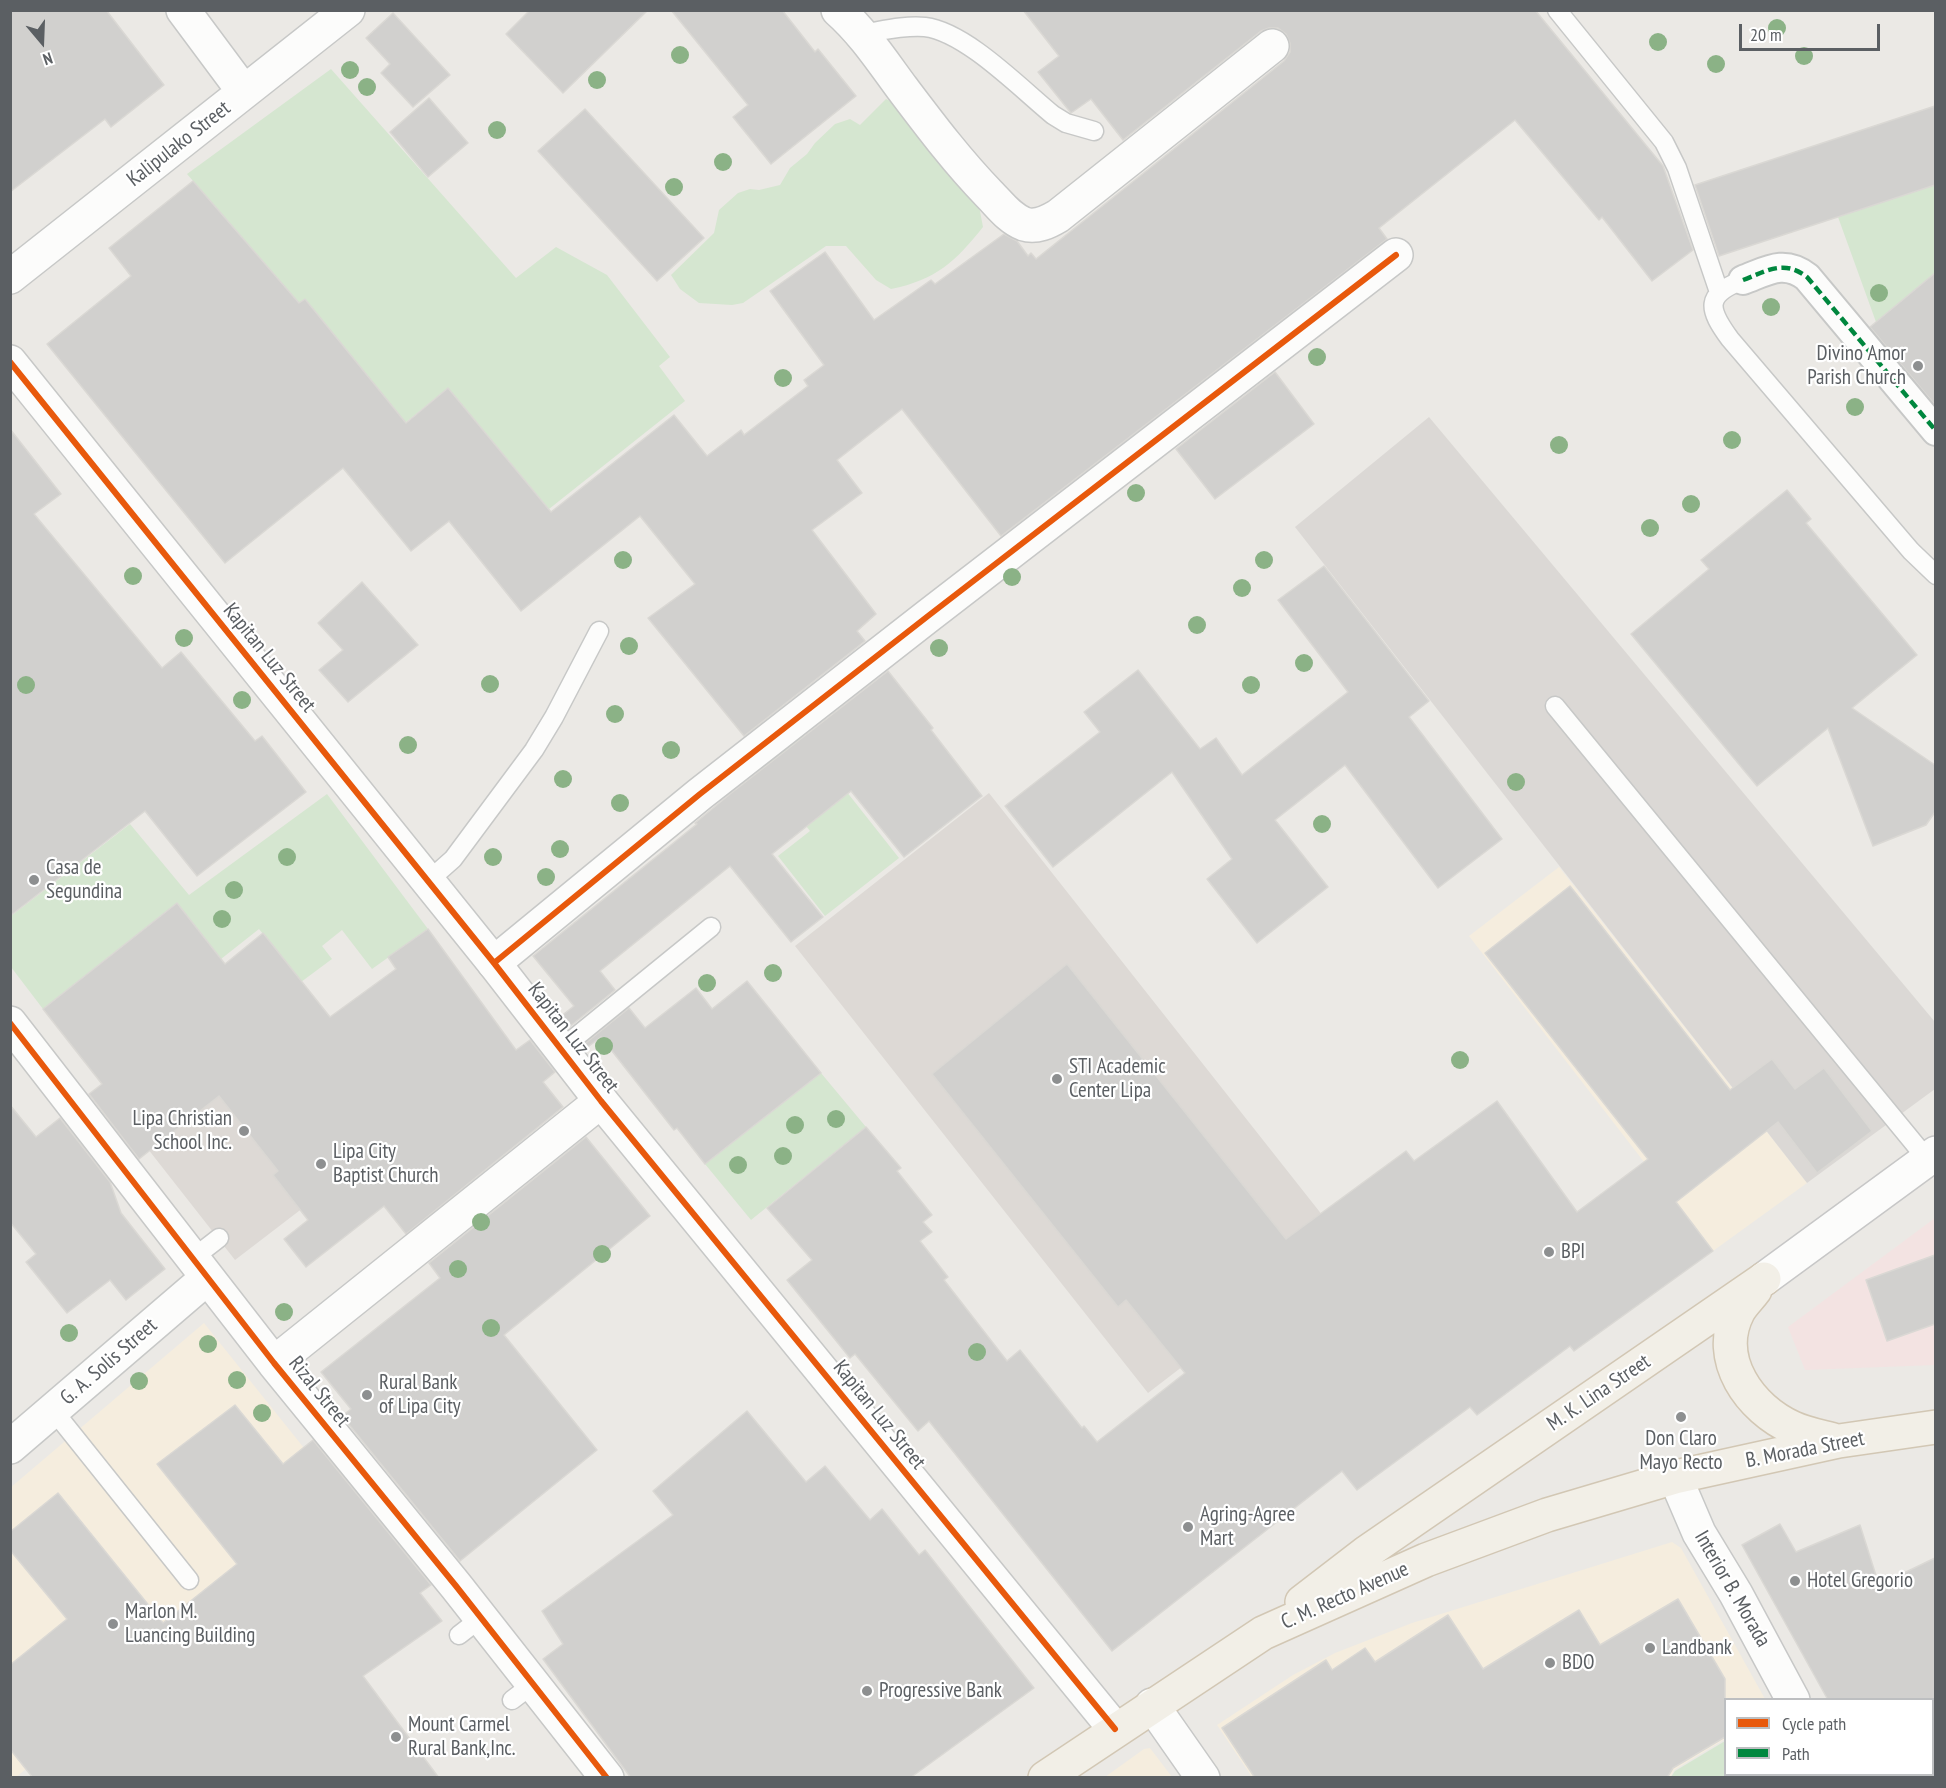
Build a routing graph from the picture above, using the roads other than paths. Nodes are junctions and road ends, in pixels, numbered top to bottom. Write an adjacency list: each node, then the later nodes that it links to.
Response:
1 (183, 10): 7 (street)
2 (348, 10): 7 (street, Kalipulako Street)
3 (837, 10): 5 (street)
4 (1557, 10): 11 (lane)
5 (860, 34): 6 (street); 8 (lane)
6 (1272, 46)
7 (244, 92): 10 (street, Kalipulako Street)
8 (1094, 131)
9 (1396, 255): 19 (street)
10 (10, 277)
11 (1731, 286): 13 (street); 14 (lane)
12 (10, 362): 17 (street, Kapitan Luz Street)
13 (1935, 431)
14 (1935, 575)
15 (599, 631): 17 (lane)
16 (1555, 706): 23 (lane)
17 (427, 882): 19 (street, Kapitan Luz Street)
18 (711, 927): 21 (lane)
19 (494, 963): 21 (street, Kapitan Luz Street)
20 (10, 1023): 25 (street, Rizal Street)
21 (561, 1049): 22 (street, Kapitan Luz Street)
22 (601, 1101): 27 (street); 37 (street, Kapitan Luz Street)
23 (1931, 1156): 26 (street, M. K. Lina Street)
24 (219, 1238): 25 (lane)
25 (199, 1268): 27 (street, Rizal Street); 28 (street, G. A. Solis Street)
26 (1764, 1279): 30 (main road); 34 (main road, M. K. Lina Street)
27 (274, 1363): 38 (street, Rizal Street)
28 (53, 1410): 31 (street, G. A. Solis Street); 33 (lane)
29 (1935, 1426): 30 (main road, B. Morada Street)
30 (1839, 1441): 32 (main road, B. Morada Street)
31 (10, 1447)
32 (1675, 1477): 34 (main road, C. M. Recto Avenue); 35 (street, Interior B. Morada)
33 (189, 1580)
34 (1263, 1633): 36 (main road, C. M. Recto Avenue)
35 (1793, 1698)
36 (1152, 1705): 37 (main road, C. M. Recto Avenue); 40 (street)
37 (1115, 1730): 39 (main road, C. M. Recto Avenue)
38 (607, 1778)
39 (1045, 1778)
40 (1203, 1778)

